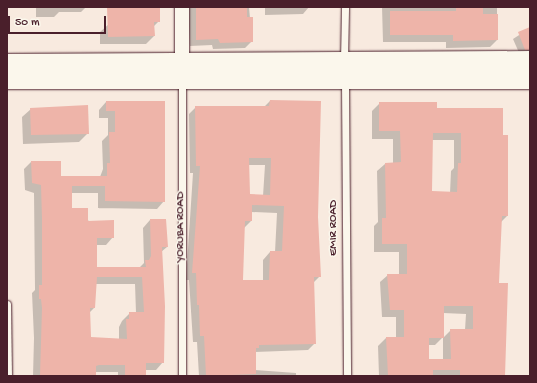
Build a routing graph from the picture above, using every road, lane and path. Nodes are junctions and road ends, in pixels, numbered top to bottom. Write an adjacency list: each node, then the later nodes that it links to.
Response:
1 (182, 7): 5 (street, YORUBA ROAD)
2 (344, 7): 6 (lane, EMIR ROAD)
3 (530, 61): 6 (main road)
4 (7, 64): 5 (main road)
5 (182, 72): 6 (main road); 7 (main road); 11 (lane, YORUBA ROAD)
6 (345, 72): 8 (main road); 12 (lane, EMIR ROAD)
7 (7, 79)
8 (530, 79)
9 (7, 304): 10 (lane)
10 (8, 376)
11 (182, 376)
12 (348, 376)

